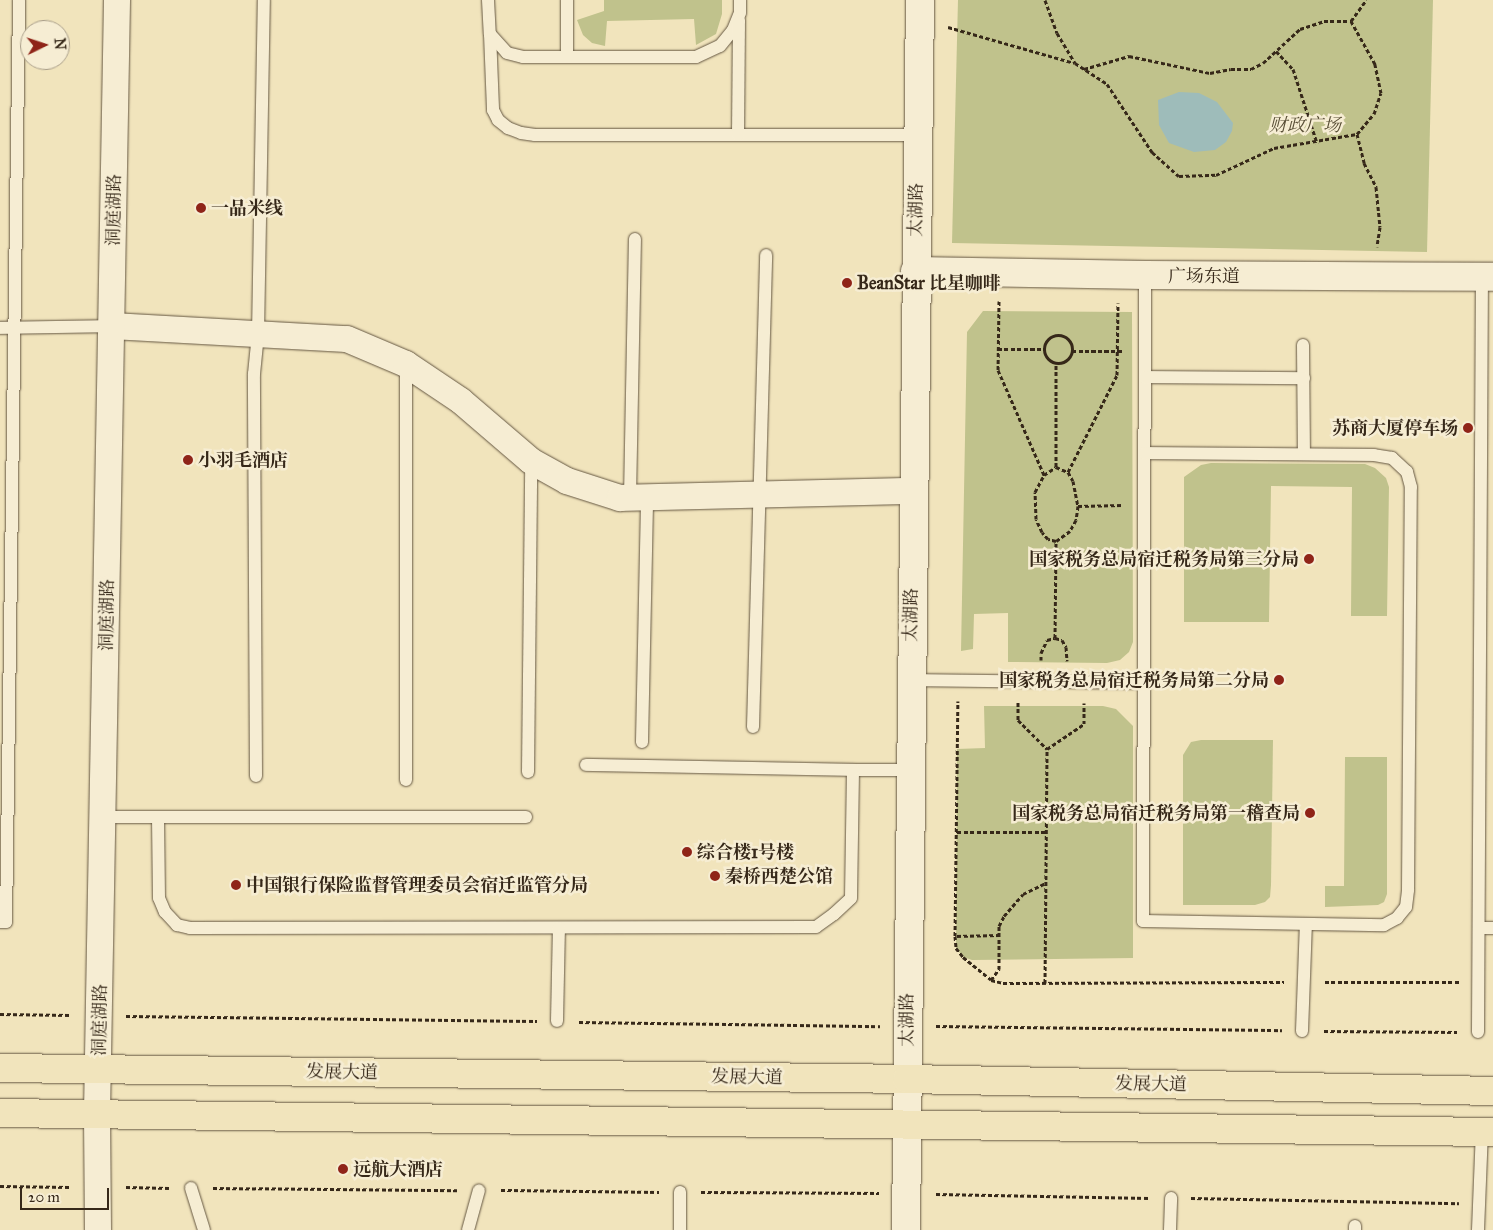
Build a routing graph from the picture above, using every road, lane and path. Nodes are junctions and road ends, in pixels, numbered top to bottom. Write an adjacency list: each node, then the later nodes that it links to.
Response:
1 (19, 0): 29 (lane)
2 (117, 0): 28 (street, 洞庭湖路)
3 (264, 0): 30 (lane)
4 (488, 0): 11 (lane)
5 (567, 0): 13 (lane)
6 (1045, 0): 14 (path)
7 (1366, 0): 10 (path)
8 (740, 6): 13 (lane); 17 (lane)
9 (920, 9): 14 (path); 18 (street, 太湖路)
10 (1351, 21): 12 (path); 16 (path)
11 (490, 34): 13 (lane); 17 (lane)
12 (1276, 51): 15 (path); 19 (path)
13 (567, 57)
14 (1075, 63): 15 (path)
15 (1084, 69): 19 (path)
16 (1358, 134): 19 (path); 26 (path)
17 (738, 135): 18 (lane)
18 (917, 135): 22 (street, 太湖路)
19 (1317, 143)
20 (635, 239): 50 (lane)
21 (766, 255): 49 (lane)
22 (915, 271): 23 (street, 广场东道); 48 (street, 太湖路)
23 (1000, 273): 24 (street, 广场东道); 32 (path)
24 (1118, 275): 25 (street, 广场东道); 35 (path)
25 (1145, 275): 26 (street, 广场东道); 36 (lane)
26 (1372, 277): 27 (street, 广场东道)
27 (1488, 277): 37 (lane)
28 (112, 326): 29 (lane); 30 (street); 71 (street, 洞庭湖路)
29 (6, 328): 77 (lane)
30 (258, 334): 39 (street); 69 (lane)
31 (1303, 345): 41 (lane)
32 (998, 349): 33 (path); 47 (path)
33 (1044, 349): 34 (path); 38 (path)
34 (1072, 350): 35 (path); 38 (path)
35 (1117, 351): 36 (path); 46 (path)
36 (1145, 351): 40 (lane)
37 (1487, 361): 80 (lane)
38 (1056, 363): 45 (path)
39 (406, 364): 44 (street); 70 (lane)
40 (1145, 377): 41 (lane); 42 (lane)
41 (1304, 378): 43 (lane)
42 (1145, 453): 43 (lane); 51 (lane)
43 (1304, 454): 78 (lane)
44 (531, 461): 50 (street); 68 (lane)
45 (1056, 467): 46 (path); 47 (path)
46 (1068, 472): 52 (path)
47 (1044, 475): 53 (path)
48 (913, 491): 49 (street); 55 (street, 太湖路)
49 (760, 495): 50 (street); 62 (lane)
50 (638, 497): 63 (lane)
51 (1144, 505): 52 (path); 61 (lane)
52 (1078, 506): 53 (path)
53 (1056, 541): 54 (path)
54 (1055, 638): 58 (path); 59 (path)
55 (911, 680): 56 (lane); 67 (street, 太湖路)
56 (958, 681): 57 (lane); 74 (path)
57 (1017, 681): 58 (lane); 64 (path)
58 (1041, 682): 59 (lane)
59 (1068, 682): 60 (lane)
60 (1085, 682): 61 (lane); 64 (path)
61 (1145, 683): 78 (lane)
62 (753, 727)
63 (642, 742)
64 (1047, 749): 75 (path)
65 (586, 765): 66 (lane)
66 (854, 770): 67 (lane); 79 (lane)
67 (910, 770): 91 (street, 太湖路)
68 (528, 772)
69 (256, 776)
70 (406, 780)
71 (104, 817): 72 (lane); 89 (street, 洞庭湖路)
72 (158, 817): 73 (lane); 79 (lane)
73 (526, 817)
74 (957, 832): 75 (path); 83 (path)
75 (1046, 832): 76 (path)
76 (1046, 883): 82 (path); 87 (path)
77 (0, 922)
78 (1306, 924): 85 (lane)
79 (559, 928): 90 (lane)
80 (1479, 928): 81 (lane); 86 (lane)
81 (1493, 928)
82 (1000, 935): 83 (path); 84 (path)
83 (956, 936): 84 (path)
84 (991, 980): 87 (path)
85 (1304, 982): 86 (path); 87 (path); 92 (lane)
86 (1479, 982): 93 (lane)
87 (1045, 983)
88 (0, 1014): 89 (path)
89 (100, 1015): 90 (path); 95 (street, 洞庭湖路)
90 (558, 1021): 91 (path)
91 (907, 1026): 92 (path); 96 (street, 太湖路)
92 (1302, 1031): 93 (path)
93 (1478, 1032)
94 (0, 1068): 95 (main road, 发展大道)
95 (99, 1068): 96 (main road, 发展大道); 99 (street, 洞庭湖路)
96 (907, 1079): 97 (main road, 发展大道); 100 (street, 太湖路)
97 (1493, 1091)
98 (0, 1113): 99 (main road)
99 (98, 1113): 100 (main road); 103 (street, 洞庭湖路)
100 (906, 1123): 101 (main road); 107 (street, 太湖路)
101 (1488, 1132): 109 (lane)
102 (0, 1186): 103 (path)
103 (98, 1187): 104 (path); 110 (street, 洞庭湖路)
104 (191, 1188): 105 (path); 111 (lane)
105 (479, 1190): 106 (path); 112 (lane)
106 (680, 1192): 107 (path); 113 (lane)
107 (906, 1194): 108 (path); 114 (street, 太湖路)
108 (1171, 1198): 109 (path); 115 (lane)
109 (1479, 1203): 116 (lane)
110 (98, 1230)
111 (204, 1230)
112 (468, 1230)
113 (680, 1230)
114 (906, 1230)
115 (1170, 1230)
116 (1478, 1230)

